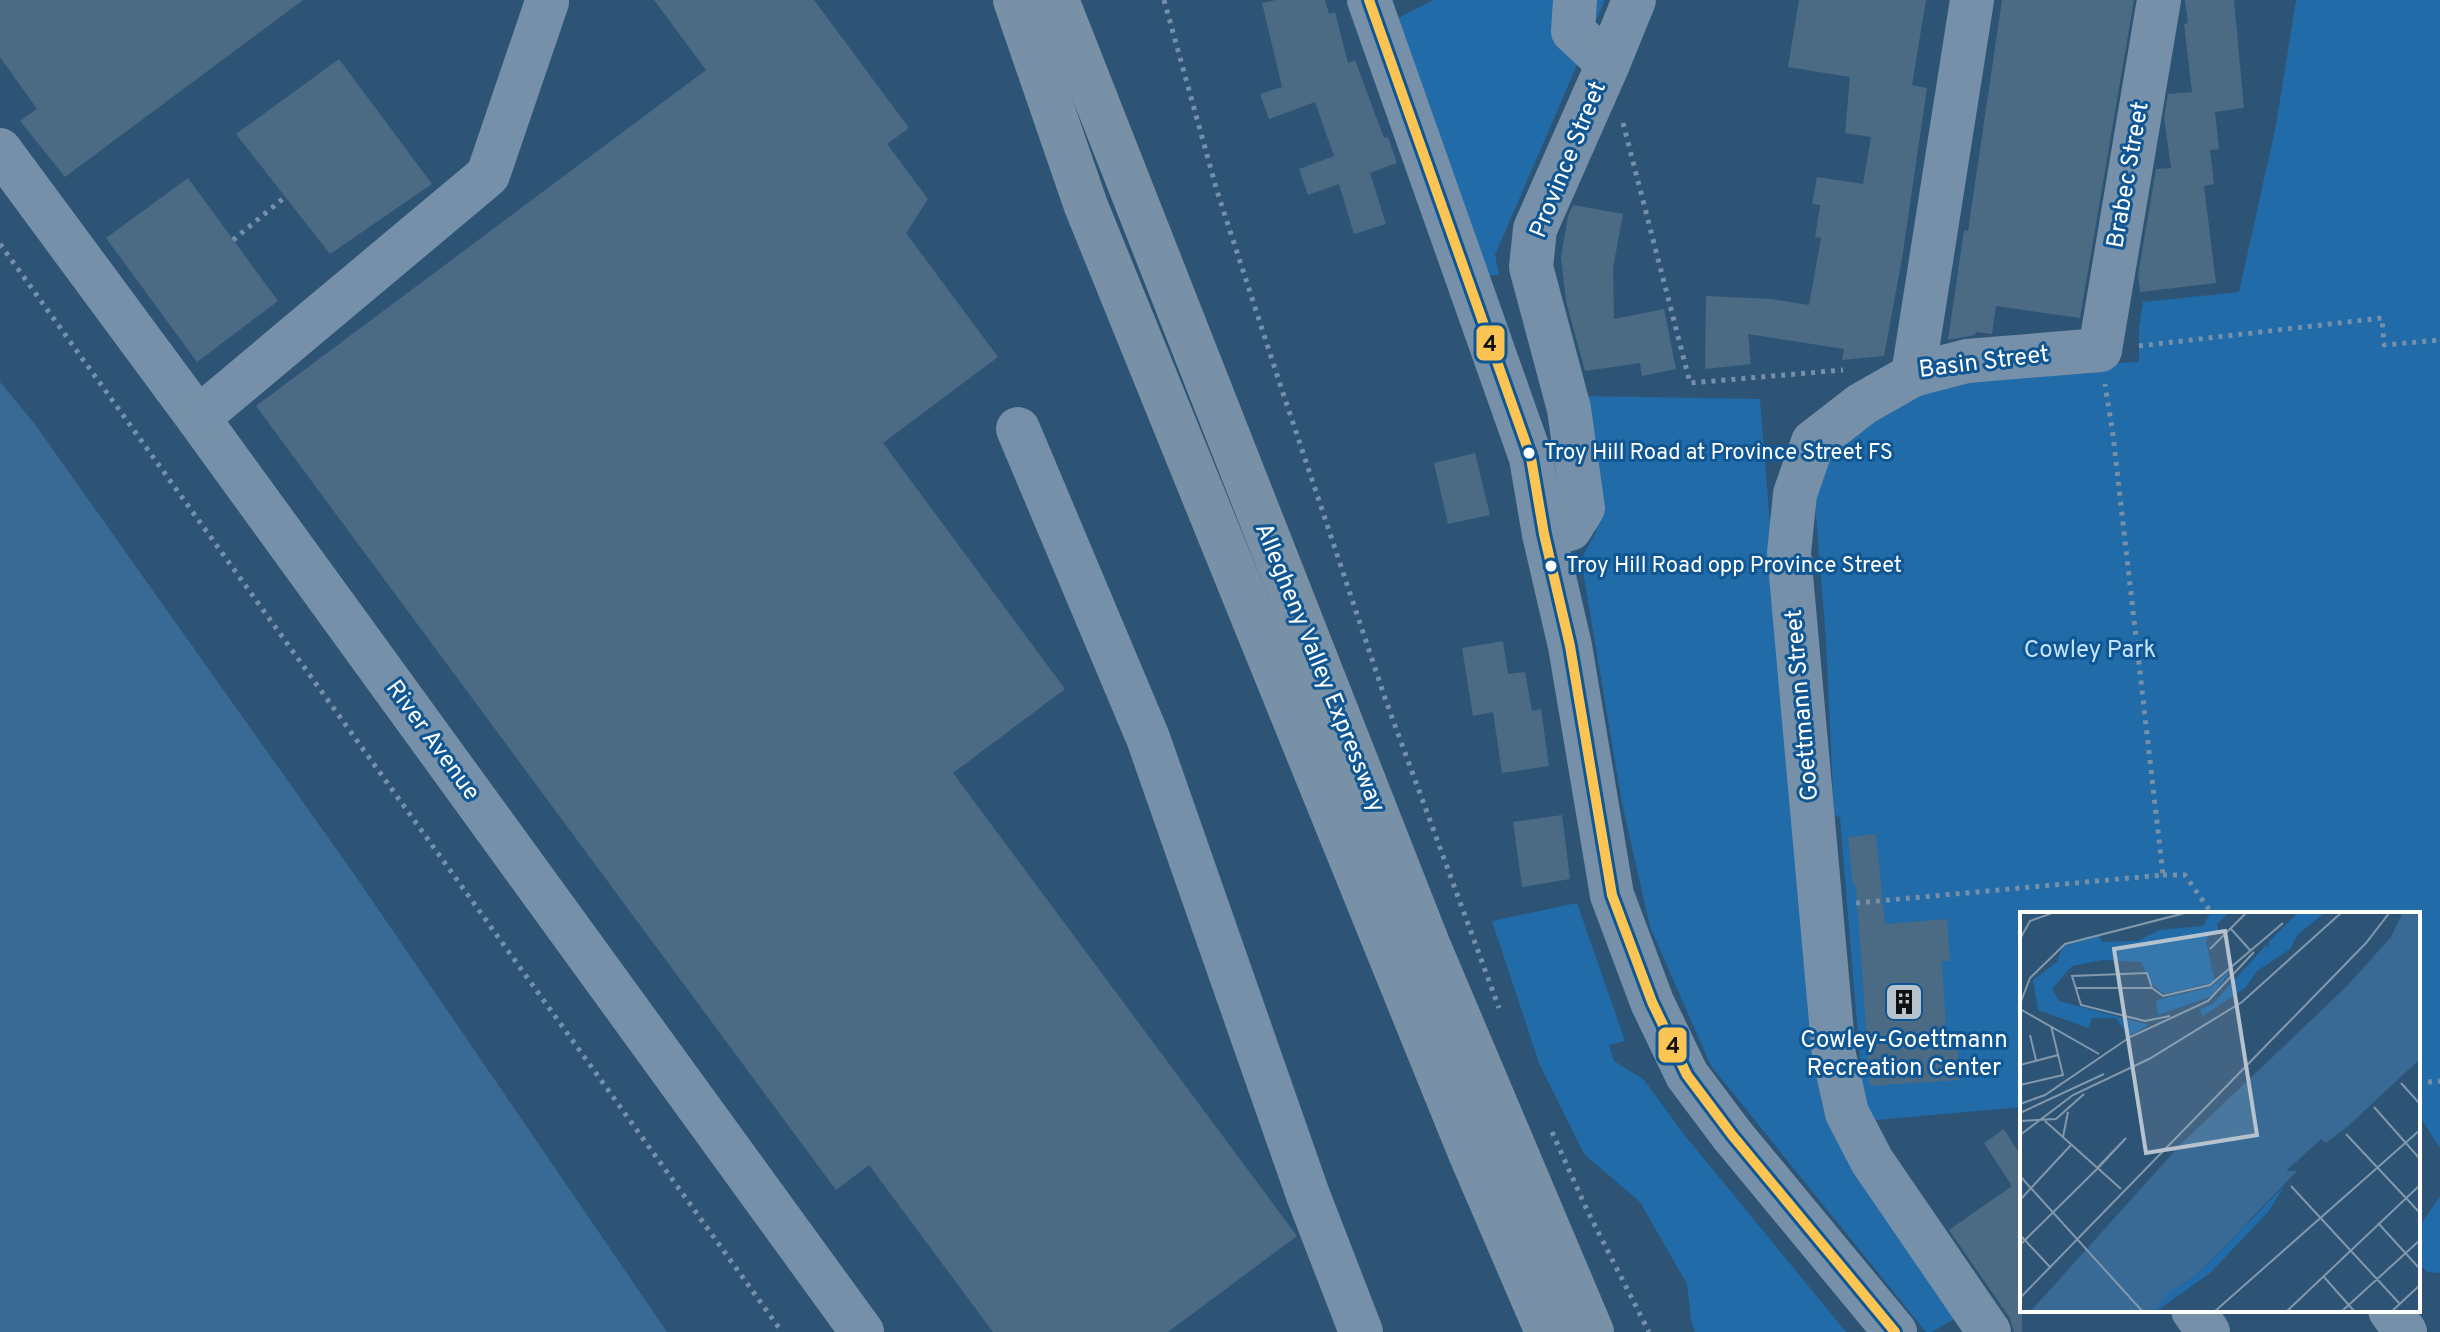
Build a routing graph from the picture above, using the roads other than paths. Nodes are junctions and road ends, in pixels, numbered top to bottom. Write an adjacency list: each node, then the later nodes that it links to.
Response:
1 (1015, 0): 20 (highway, Allegheny Valley Expressway)
2 (1369, 0): 15 (street)
3 (1575, 0): 9 (street)
4 (1634, 0): 9 (street, Province Street)
5 (1972, 0): 12 (street)
6 (2159, 0): 11 (street, Brabec Street)
7 (547, 2): 13 (street)
8 (1058, 3): 21 (highway, Allegheny Valley Expressway)
9 (1608, 64): 15 (street, Province Street)
10 (0, 150): 13 (street, River Avenue)
11 (2100, 350): 12 (street, Basin Street)
12 (1913, 375): 23 (street, Goettmann Street)
13 (198, 418): 18 (street, River Avenue)
14 (1018, 429): 19 (street)
15 (1544, 534): 22 (street)
16 (2194, 1312): 24 (street)
17 (2391, 1312): 25 (street)
18 (862, 1332)
19 (1361, 1332)
20 (1547, 1332)
21 (1592, 1332)
22 (1895, 1332)
23 (1989, 1332)
24 (2208, 1332)
25 (2405, 1332)

